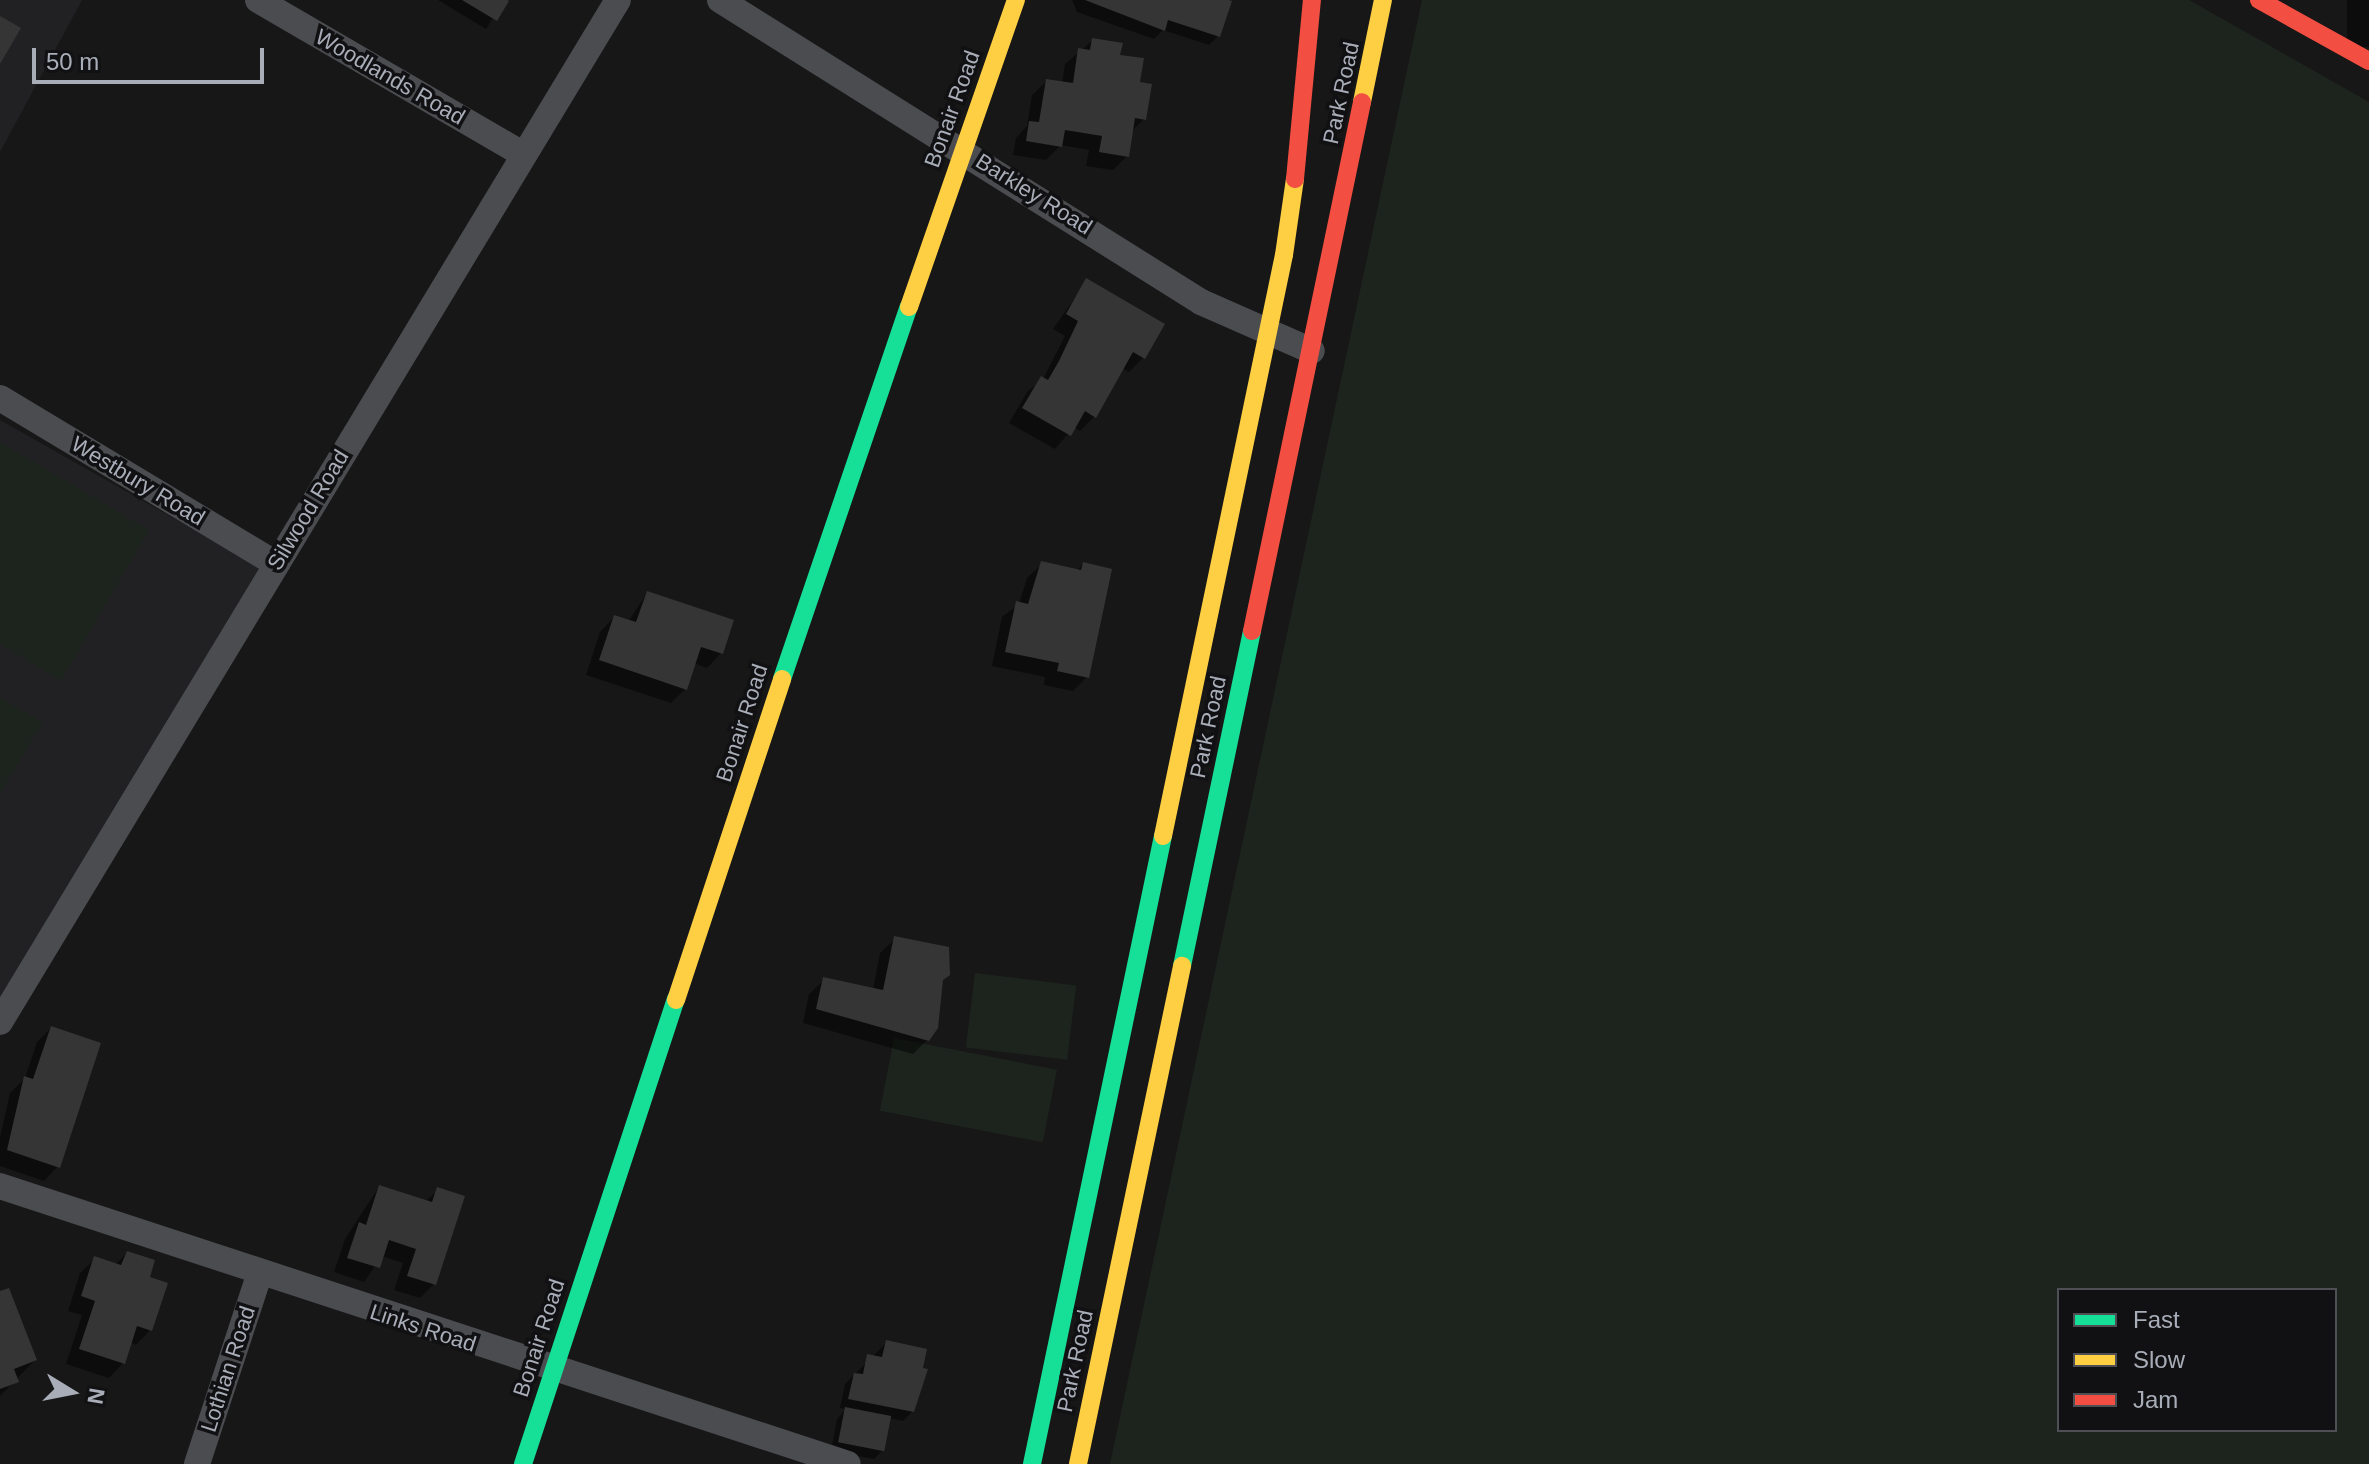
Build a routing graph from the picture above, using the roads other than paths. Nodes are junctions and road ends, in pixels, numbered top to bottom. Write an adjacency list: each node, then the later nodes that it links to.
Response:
1 (258, 0): 10 (street, Woodlands Road)
2 (618, 0): 10 (street, Silwood Road)
3 (720, 0): 9 (street, Barkley Road)
4 (1016, 0): 9 (main road, Bonair Road)
5 (1312, 0): 11 (main road, Park Road)
6 (1383, 0): 12 (main road, Park Road)
7 (2259, 0): 8 (main road)
8 (2369, 61)
9 (963, 149): 11 (street, Barkley Road); 18 (main road, Bonair Road)
10 (523, 154): 14 (street, Silwood Road)
11 (1268, 333): 12 (street, Barkley Road); 22 (main road, Park Road)
12 (1312, 351): 23 (main road, Park Road)
13 (0, 398): 14 (street, Westbury Road)
14 (276, 564): 15 (street, Silwood Road)
15 (0, 1022)
16 (0, 1186): 17 (street, Links Road)
17 (259, 1275): 18 (street, Links Road); 19 (street, Lothian Road)
18 (554, 1370): 20 (main road, Bonair Road); 21 (street, Links Road)
19 (197, 1464)
20 (523, 1464)
21 (848, 1464)
22 (1032, 1464)
23 (1078, 1464)

